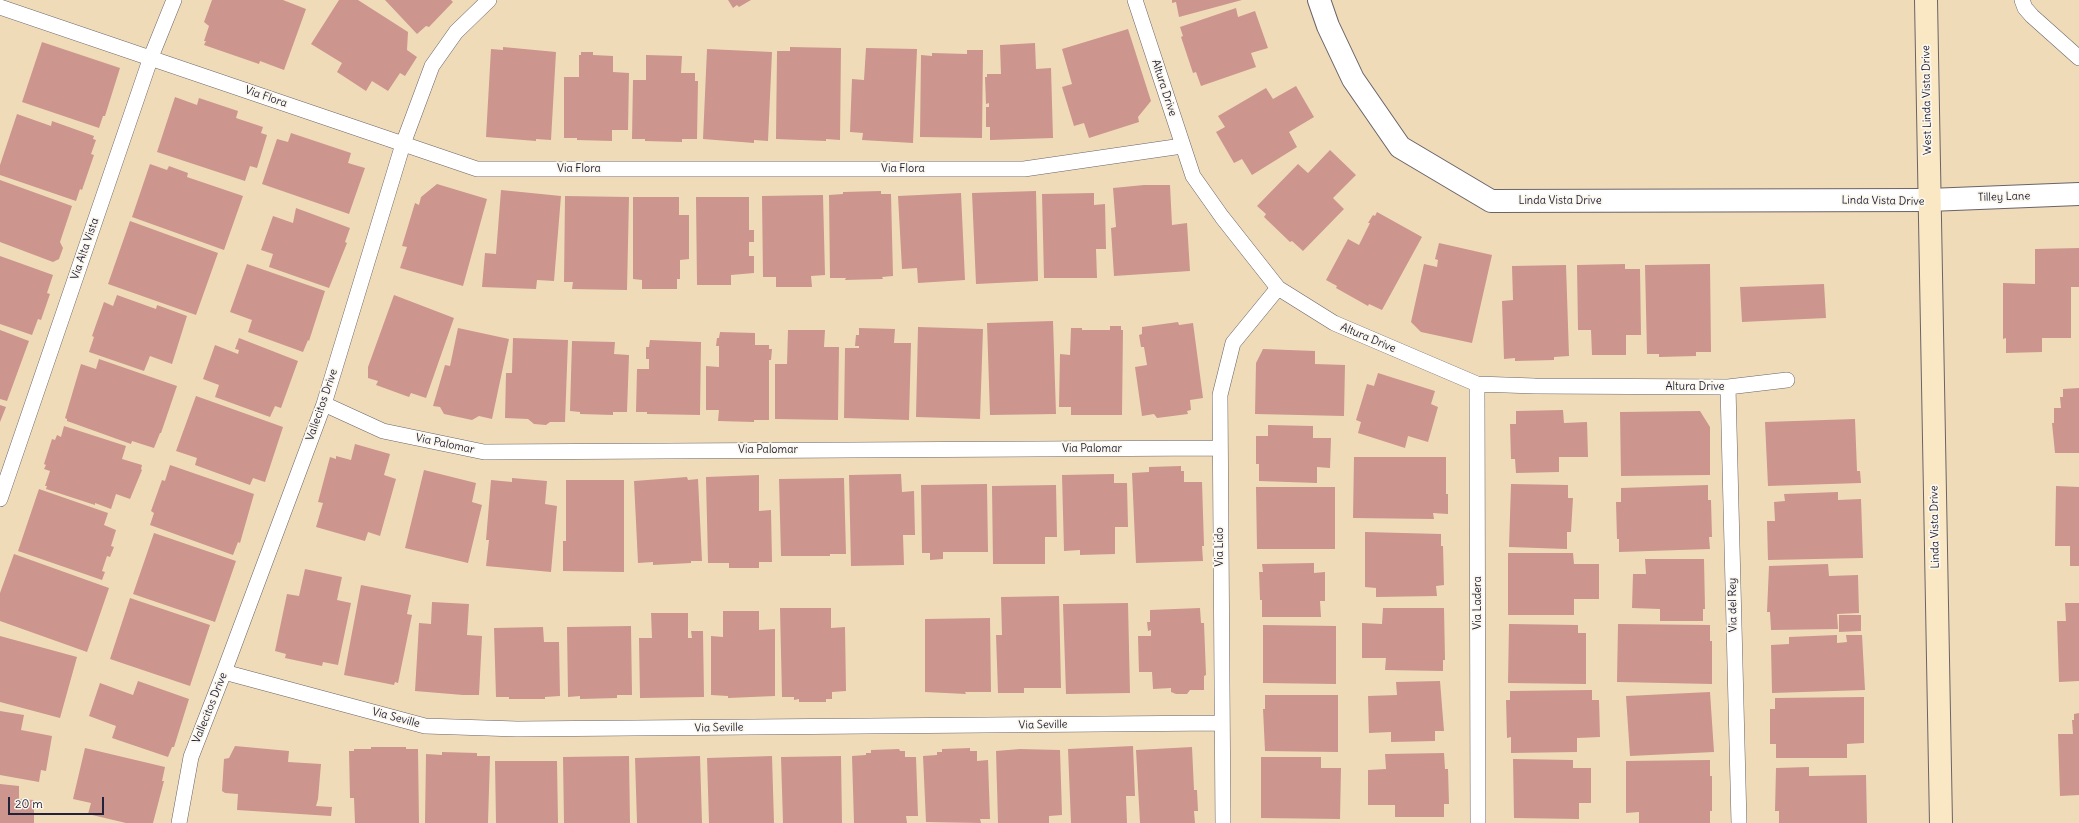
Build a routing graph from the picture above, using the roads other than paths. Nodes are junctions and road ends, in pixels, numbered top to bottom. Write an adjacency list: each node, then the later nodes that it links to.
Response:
1 (174, 0): 8 (lane, Via Alta Vista)
2 (489, 0): 10 (lane, Vallecitos Drive)
3 (1135, 0): 11 (lane, Altura Drive)
4 (1319, 0): 13 (street, Linda Vista Drive)
5 (1926, 0): 13 (main road, West Linda Vista Drive)
6 (2022, 0): 9 (lane)
7 (0, 7): 8 (lane, Via Flora)
8 (150, 58): 10 (lane, Via Flora); 20 (lane, Via Alta Vista)
9 (2079, 58)
10 (403, 144): 11 (lane, Via Flora); 18 (lane, Vallecitos Drive)
11 (1182, 146): 14 (lane, Altura Drive)
12 (2079, 194): 13 (street, Tilley Lane)
13 (1929, 200): 27 (main road, Linda Vista Drive)
14 (1278, 288): 16 (lane, Altura Drive); 19 (lane, Via Lido)
15 (1787, 380): 17 (lane, Altura Drive)
16 (1477, 384): 17 (lane, Altura Drive); 25 (lane, Via Ladera)
17 (1728, 387): 26 (lane, Via del Rey)
18 (324, 404): 19 (lane, Via Palomar); 21 (lane, Vallecitos Drive)
19 (1219, 448): 22 (lane, Via Lido)
20 (0, 499)
21 (224, 672): 22 (lane, Via Seville); 23 (lane, Vallecitos Drive)
22 (1221, 723): 24 (lane, Via Lido)
23 (179, 823)
24 (1223, 823)
25 (1478, 823)
26 (1739, 823)
27 (1941, 823)

